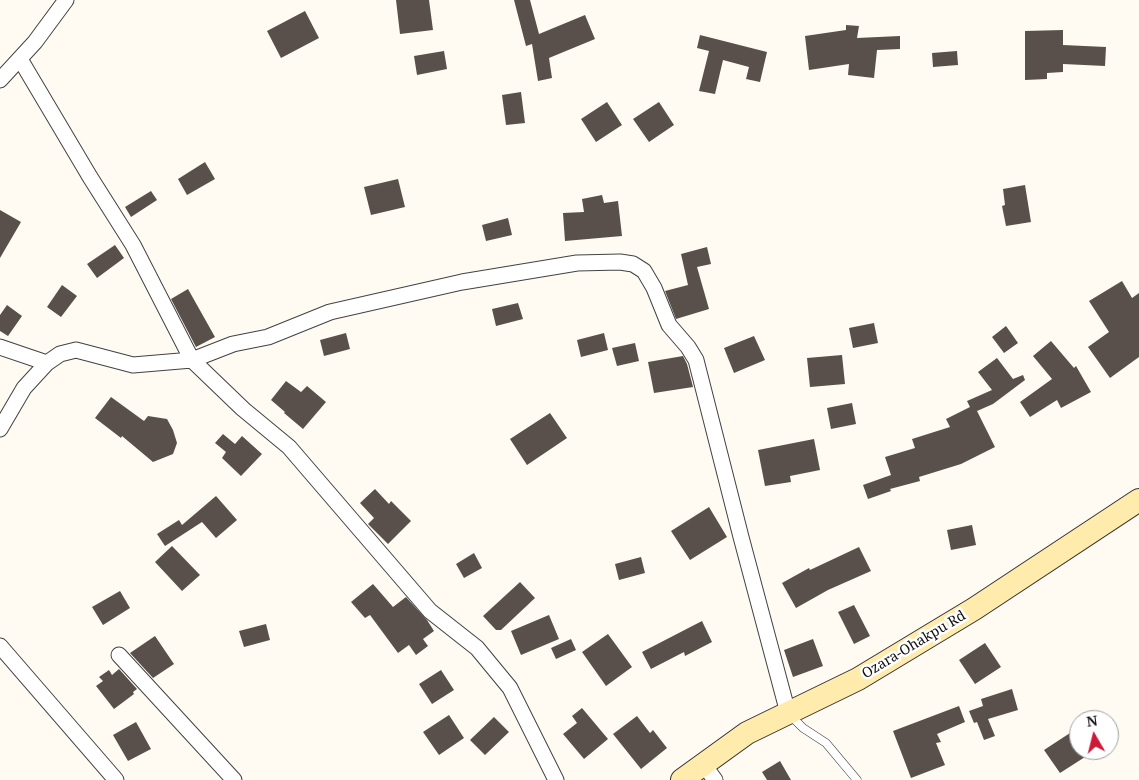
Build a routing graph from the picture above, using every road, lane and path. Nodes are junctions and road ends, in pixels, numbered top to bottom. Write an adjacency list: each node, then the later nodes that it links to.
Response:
1 (66, 0): 2 (street)
2 (20, 60): 3 (street); 5 (street)
3 (0, 80)
4 (0, 347): 6 (street)
5 (192, 360): 6 (street); 11 (street); 15 (street)
6 (47, 363): 7 (street)
7 (0, 429)
8 (1139, 500): 11 (main road, Ozara-Ohakpu Rd)
9 (0, 646): 13 (street)
10 (119, 655): 14 (street)
11 (788, 713): 12 (main road, Ozara-Ohakpu Rd); 17 (lane)
12 (709, 772): 16 (main road, Ozara-Ohakpu Rd)
13 (116, 780)
14 (234, 780)
15 (556, 780)
16 (682, 780)
17 (857, 780)

